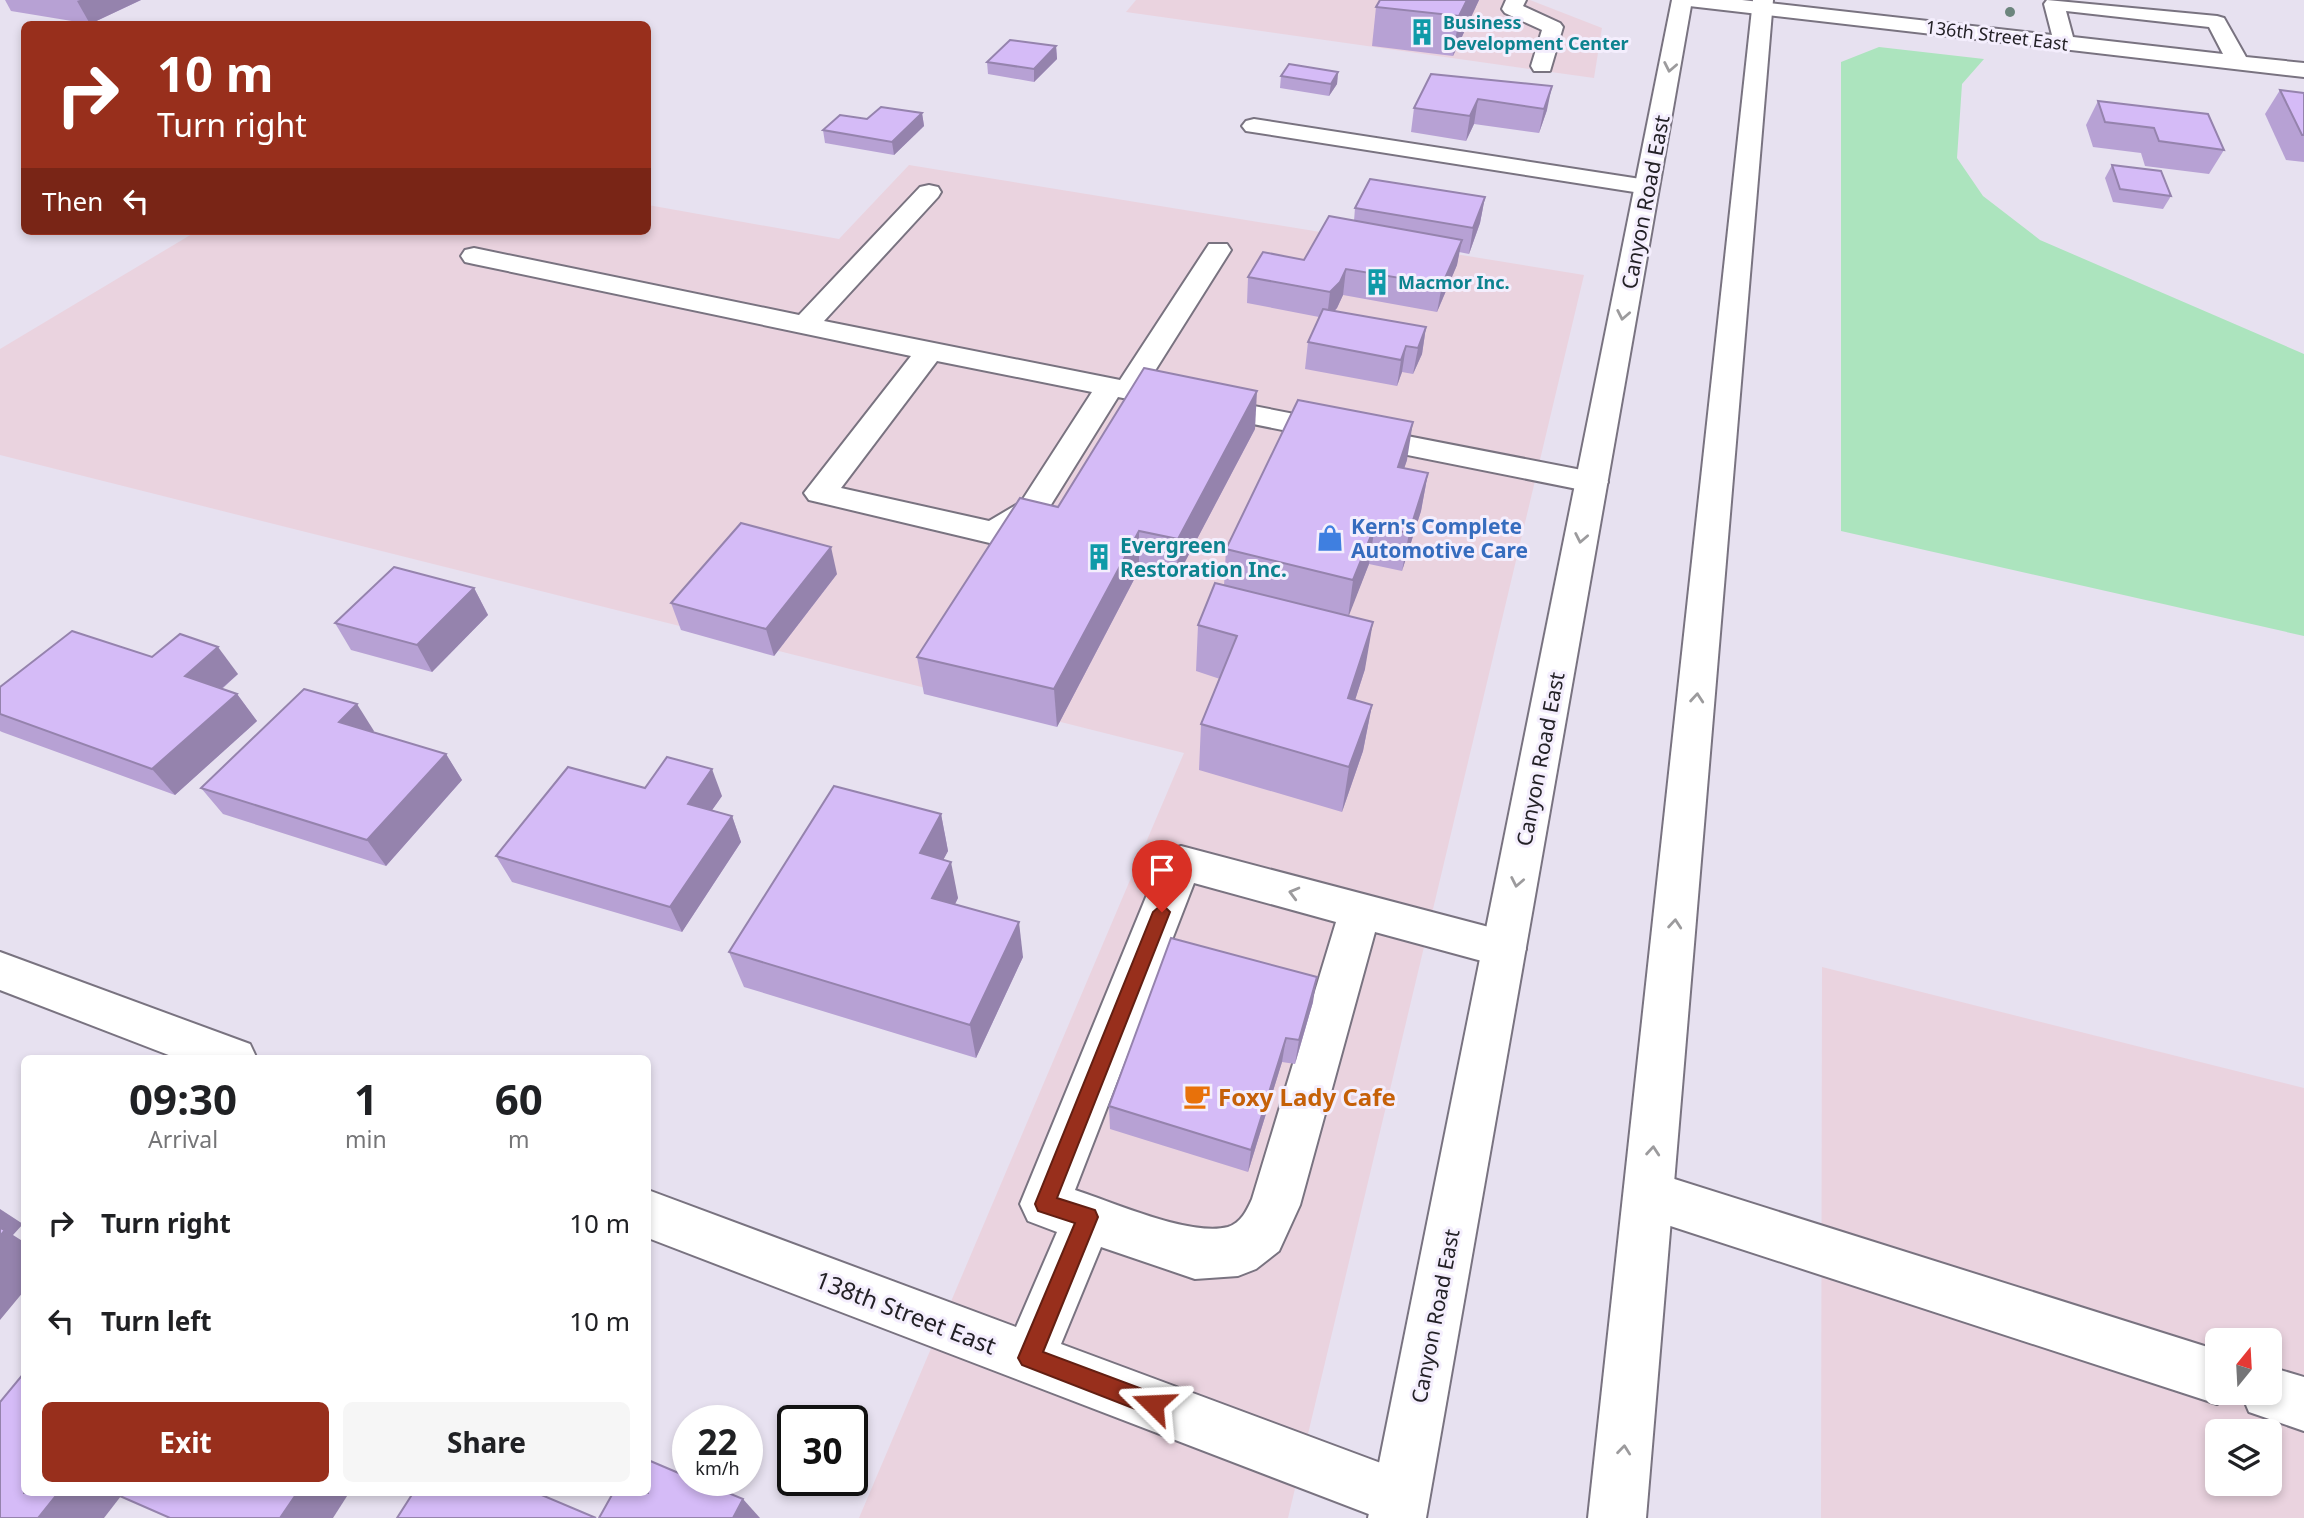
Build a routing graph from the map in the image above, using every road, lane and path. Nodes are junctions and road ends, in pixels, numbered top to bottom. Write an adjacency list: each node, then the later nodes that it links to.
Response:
1 (1516, 0): 9 (main road)
2 (1682, 0): 12 (main road, Canyon Road East, one-way to 12)
3 (1689, 0): 5 (main road, 136th Street East)
4 (2205, 0): 6 (main road)
5 (1763, 4): 7 (main road, 136th Street East); 24 (main road, one-way to 5)
6 (2217, 22): 7 (main road); 8 (main road)
7 (2064, 43): 8 (main road, 136th Street East)
8 (2238, 63): 10 (main road, 136th Street East)
9 (1542, 66)
10 (2304, 70)
11 (1254, 126): 12 (main road)
12 (1647, 187): 19 (main road, Canyon Road East, one-way to 19)
13 (929, 192): 16 (main road)
14 (1218, 250): 18 (main road)
15 (474, 256): 16 (main road)
16 (806, 324): 17 (main road)
17 (930, 351): 18 (main road); 18 (main road)
18 (1119, 388): 19 (main road)
19 (1592, 482): 21 (main road, Canyon Road East, one-way to 21)
20 (1360, 911): 21 (main road); 26 (main road); 26 (main road, one-way to 26)
21 (1504, 949): 31 (main road, Canyon Road East)
22 (0, 971): 23 (main road)
23 (223, 1055)
24 (1649, 1195): 28 (main road); 32 (main road, one-way to 24)
25 (651, 1215): 27 (main road, 138th Street East)
26 (1088, 1217): 27 (main road)
27 (1029, 1358): 31 (main road, 138th Street East)
28 (2205, 1373)
29 (2282, 1397): 30 (main road)
30 (2304, 1404)
31 (1410, 1511)
32 (1617, 1518)

